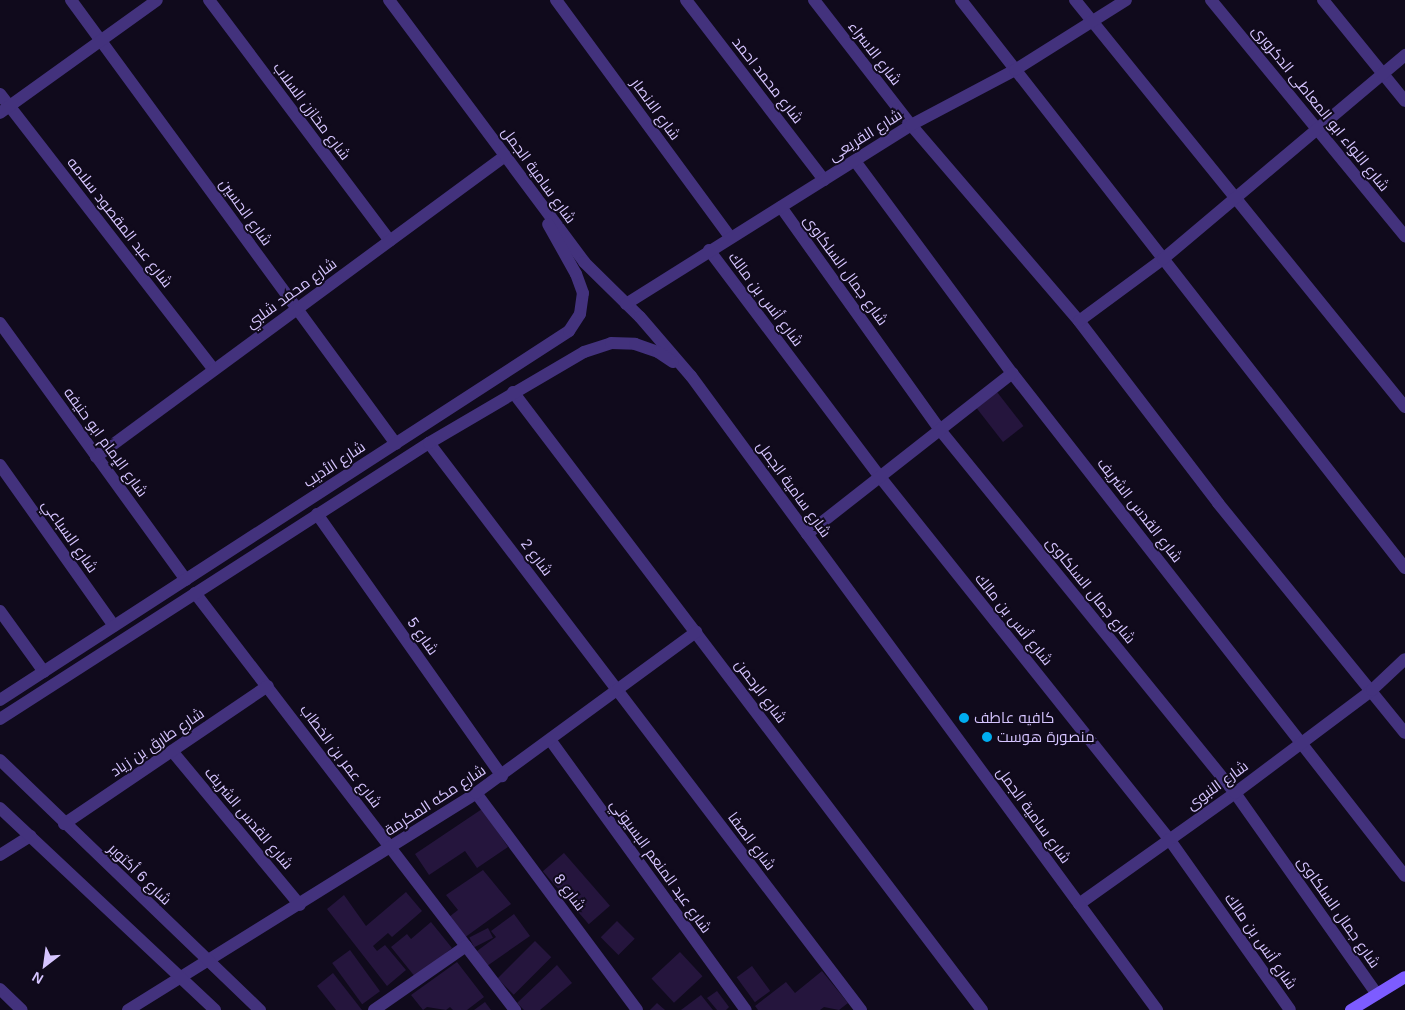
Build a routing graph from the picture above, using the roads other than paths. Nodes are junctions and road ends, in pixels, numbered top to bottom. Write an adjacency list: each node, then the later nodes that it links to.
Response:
1 (70, 0): 14 (street, شارع الحسين)
2 (156, 0): 14 (street)
3 (208, 0): 31 (street, شارع مخازن السلاب)
4 (389, 0): 23 (street, شارع سامية الجمل)
5 (556, 0): 30 (street, شارع الانصار)
6 (686, 0): 25 (street, شارع محمد احمد)
7 (814, 0): 21 (street, شارع الاسراء)
8 (961, 0): 16 (street)
9 (1075, 0): 13 (street)
10 (1126, 0): 13 (street, شارع القريعى)
11 (1211, 0): 22 (street, شارع اللواء ابو المعاطى الدكرورى)
12 (1323, 0): 17 (street)
13 (1092, 22): 16 (street, شارع القريعى); 26 (street)
14 (101, 40): 20 (street); 35 (street, شارع الحسين)
15 (1405, 55): 17 (street)
16 (1015, 70): 21 (street, شارع القريعى); 33 (street)
17 (1384, 73): 19 (street); 22 (street)
18 (0, 94): 20 (street, شارع عبد المقصود سلامه)
19 (1405, 101)
20 (5, 110): 38 (street, شارع عبد المقصود سلامه)
21 (911, 125): 24 (street, شارع القريعى); 36 (street, شارع الاسراء)
22 (1318, 127): 26 (street); 29 (street, شارع اللواء ابو المعاطى الدكرورى)
23 (505, 156): 27 (street, شارع سامية الجمل); 31 (street, شارع محمد شلبي)
24 (855, 161): 25 (street, شارع القريعى); 39 (street, شارع القدس الشريف)
25 (824, 180): 28 (street, شارع القريعى)
26 (1236, 198): 33 (street); 42 (street)
27 (542, 206): 34 (street, شارع سامية الجمل); 45 (street, شارع الأديب)
28 (781, 207): 30 (street, شارع القريعى); 43 (street, شارع جمال السلكاوى)
29 (1405, 236)
30 (731, 238): 32 (street, شارع القريعى)
31 (390, 241): 35 (street, شارع محمد شلبي)
32 (709, 250): 34 (street, شارع القريعى); 48 (street, شارع أنس بن مالك)
33 (1163, 259): 36 (street); 51 (street)
34 (626, 304): 40 (street, شارع سامية الجمل)
35 (297, 309): 38 (street, شارع محمد شلبي); 45 (street, شارع الحسين)
36 (1079, 321): 60 (street, شارع الاسراء)
37 (0, 323): 46 (street, شارع الإمام ابو حنيفه)
38 (214, 370): 46 (street, شارع محمد شلبي)
39 (1012, 372): 43 (street); 66 (street, شارع القدس الشريف)
40 (691, 376): 41 (street); 50 (street, شارع سامية الجمل)
41 (513, 392): 44 (street); 56 (street, شارع الرحمن)
42 (1405, 407)
43 (940, 430): 48 (street); 71 (street, شارع جمال السلكاوى)
44 (429, 443): 49 (street); 61 (street, شارع 2)
45 (396, 444): 52 (street, شارع الأديب)
46 (96, 457): 52 (street, شارع الإمام ابو حنيفه)
47 (0, 465): 55 (street, شارع السباعي)
48 (880, 477): 50 (street); 75 (street, شارع أنس بن مالك)
49 (317, 514): 53 (street); 69 (street, شارع 5)
50 (807, 534): 79 (street, شارع سامية الجمل)
51 (1405, 568)
52 (186, 580): 55 (street, شارع الأديب)
53 (195, 593): 59 (street, شارع عمر بن الخطاب); 63 (street)
54 (0, 611): 58 (street)
55 (114, 626): 58 (street, شارع الأديب)
56 (696, 632): 61 (street, شارع مكه المكرمة); 96 (street, شارع الرحمن)
57 (1405, 659): 60 (street, شارع النبوى)
58 (44, 672): 62 (street, شارع الأديب)
59 (268, 686): 67 (street, شارع طارق بن زياد); 76 (street, شارع عمر بن الخطاب)
60 (1372, 690): 64 (street, شارع الاسراء); 66 (street, شارع النبوى)
61 (618, 691): 65 (street, شارع مكه المكرمة); 95 (street, شارع الصفا)
62 (0, 700)
63 (0, 719)
64 (1405, 733)
65 (551, 741): 69 (street, شارع مكه المكرمة); 94 (street, شارع عبد المنعم البسيوني)
66 (1301, 742): 71 (street, شارع النبوى); 78 (street, شارع القدس الشريف)
67 (172, 751): 73 (street, شارع طارق بن زياد); 80 (street, شارع القدس الشريف)
68 (0, 760): 73 (street, شارع 6 أكتوبر)
69 (502, 776): 70 (street, شارع مكه المكرمة)
70 (476, 793): 76 (street, شارع مكه المكرمة); 93 (street, شارع 8)
71 (1235, 793): 75 (street, شارع النبوى); 86 (street, شارع جمال السلكاوى)
72 (0, 808): 74 (street)
73 (64, 824): 82 (street, شارع 6 أكتوبر)
74 (31, 836): 77 (street); 84 (street)
75 (1169, 839): 79 (street, شارع النبوى); 98 (street, شارع أنس بن مالك)
76 (391, 848): 80 (street, شارع مكه المكرمة); 81 (street, شارع عمر بن الخطاب)
77 (0, 855)
78 (1405, 876)
79 (1079, 904): 97 (street, شارع سامية الجمل)
80 (300, 905): 82 (street, شارع مكه المكرمة)
81 (466, 946): 91 (street); 92 (street, شارع عمر بن الخطاب)
82 (209, 962): 84 (street, شارع مكه المكرمة); 90 (street, شارع 6 أكتوبر)
83 (1405, 977): 86 (main road)
84 (180, 978): 88 (street, شارع مكه المكرمة); 89 (street)
85 (0, 989): 87 (street)
86 (1377, 994): 99 (main road)
87 (22, 1010)
88 (128, 1010)
89 (215, 1010)
90 (260, 1010)
91 (374, 1010)
92 (515, 1010)
93 (637, 1010)
94 (746, 1010)
95 (860, 1010)
96 (982, 1010)
97 (1156, 1010)
98 (1290, 1010)
99 (1351, 1010)

